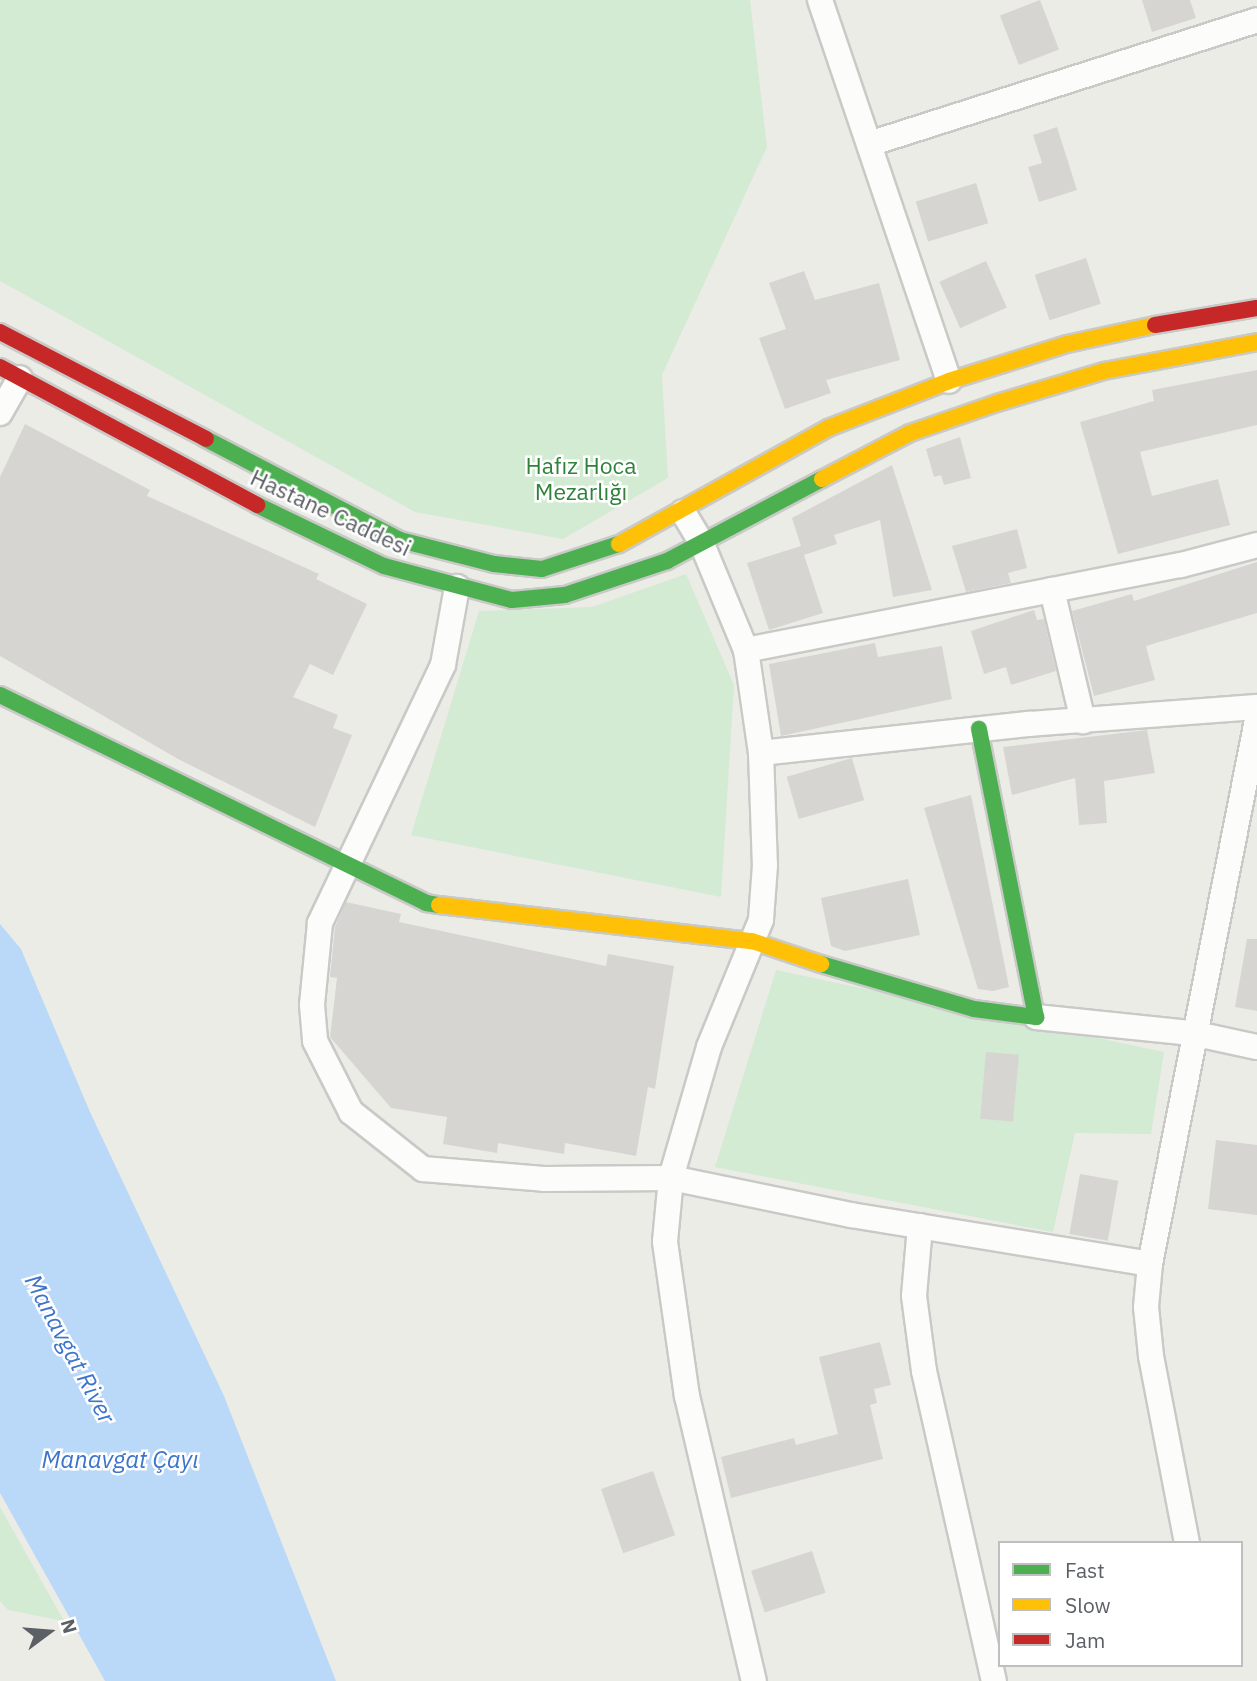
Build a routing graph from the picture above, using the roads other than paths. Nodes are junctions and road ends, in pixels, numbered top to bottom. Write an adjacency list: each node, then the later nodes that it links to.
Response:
1 (820, 0): 3 (street)
2 (1257, 20): 3 (street)
3 (869, 145): 8 (street)
4 (1257, 308): 8 (street, Hastane Caddesi)
5 (0, 332): 10 (street, Hastane Caddesi)
6 (1257, 342): 11 (street, Hastane Caddesi)
7 (10, 372): 9 (street); 13 (street, Hastane Caddesi)
8 (949, 381): 10 (street, Hastane Caddesi)
9 (0, 413)
10 (683, 512): 11 (street)
11 (702, 544): 13 (street, Hastane Caddesi); 15 (street)
12 (1257, 545): 14 (street)
13 (457, 587): 23 (street)
14 (1052, 590): 15 (street); 19 (street)
15 (746, 650): 21 (street)
16 (0, 695): 23 (street)
17 (1257, 707): 19 (street)
18 (1257, 720): 22 (street)
19 (1083, 721): 20 (street)
20 (979, 729): 21 (street); 25 (street)
21 (761, 753): 24 (street)
22 (1250, 801): 26 (street)
23 (347, 867): 24 (street); 28 (street)
24 (752, 941): 25 (street); 28 (street)
25 (1036, 1017): 26 (street)
26 (1192, 1033): 27 (street); 30 (street)
27 (1257, 1047)
28 (671, 1178): 29 (street); 32 (street)
29 (920, 1226): 30 (street); 33 (street)
30 (1150, 1264): 31 (street)
31 (1187, 1541)
32 (754, 1681)
33 (995, 1681)

